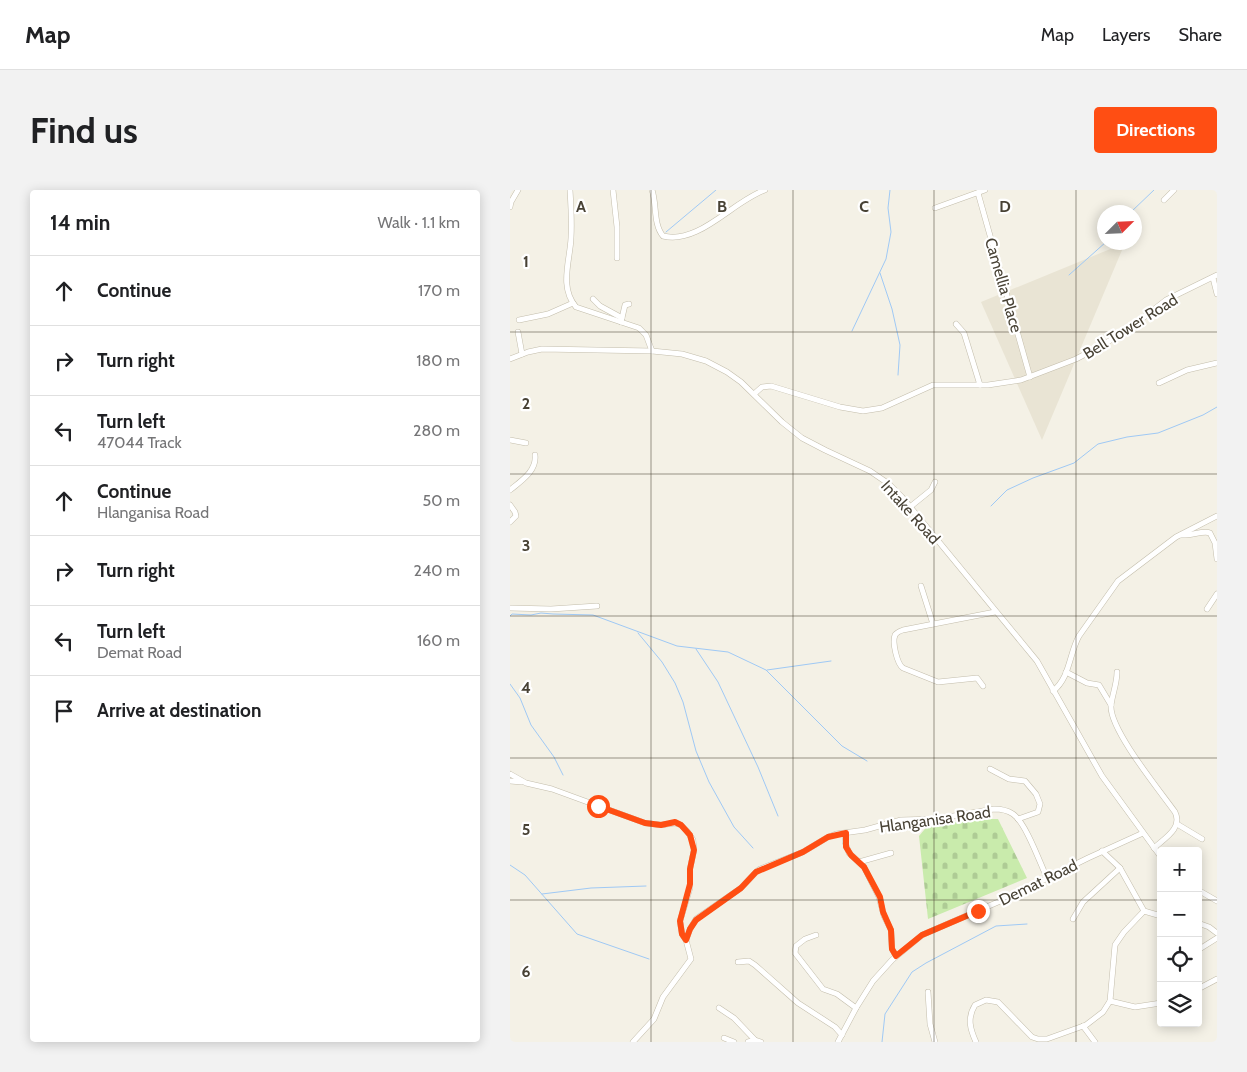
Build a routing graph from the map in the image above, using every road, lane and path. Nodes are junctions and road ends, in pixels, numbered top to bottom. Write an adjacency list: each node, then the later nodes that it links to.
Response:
1 (518, 190): 10 (street)
2 (570, 190): 16 (street)
3 (613, 190): 12 (street)
4 (652, 190): 5 (street)
5 (765, 190)
6 (985, 190): 8 (street)
7 (1174, 190): 9 (street)
8 (978, 193): 11 (street); 26 (street, Camellia Place)
9 (1164, 200)
10 (510, 207)
11 (934, 208)
12 (617, 258)
13 (1215, 277): 14 (street); 26 (street, Bell Tower Road)
14 (1217, 294)
15 (592, 299): 19 (street)
16 (573, 303): 18 (street); 19 (street)
17 (629, 304): 19 (street)
18 (519, 320)
19 (621, 320): 22 (street)
20 (956, 324): 28 (street)
21 (518, 332): 23 (street)
22 (652, 351): 23 (street, Intake Road); 29 (street, Intake Road)
23 (522, 354): 24 (street, Intake Road)
24 (510, 359)
25 (1217, 363): 27 (street)
26 (1030, 377): 28 (street, Bell Tower Road)
27 (1159, 383)
28 (980, 385): 29 (street, Bell Tower Road)
29 (754, 394): 36 (street, Intake Road)
30 (510, 440): 31 (street)
31 (526, 444)
32 (535, 455): 34 (street)
33 (935, 482): 36 (street)
34 (510, 490)
35 (510, 505): 38 (street)
36 (910, 507): 46 (street, Intake Road)
37 (1217, 516): 39 (street)
38 (510, 522)
39 (1181, 535): 40 (street); 48 (street)
40 (1217, 559)
41 (921, 586): 47 (street)
42 (1217, 594): 45 (street)
43 (597, 606): 44 (street)
44 (510, 608)
45 (1207, 609)
46 (995, 612): 47 (street); 51 (street, Intake Road)
47 (933, 624): 50 (street)
48 (1066, 672): 51 (street); 52 (street)
49 (1117, 672): 52 (street)
50 (983, 686)
51 (1053, 691): 60 (street, Intake Road)
52 (1111, 706): 58 (street)
53 (990, 769): 57 (street)
54 (510, 774): 56 (street)
55 (510, 781): 56 (street)
56 (526, 783): 78 (street)
57 (1018, 819): 59 (street, Hlanganisa Road); 68 (street)
58 (1177, 824): 61 (street); 62 (street)
59 (846, 833): 66 (street); 78 (street, Hlanganisa Road)
60 (1143, 833): 62 (street, Intake Road); 63 (street, Demat Road)
61 (1202, 839)
62 (1154, 848): 64 (street, Intake Road)
63 (1102, 851): 67 (street); 68 (street, Demat Road)
64 (1157, 852)
65 (891, 853): 66 (street)
66 (859, 862): 80 (street)
67 (1120, 868): 71 (street); 73 (street)
68 (1047, 878): 80 (street, Demat Road)
69 (1201, 892): 70 (street)
70 (1217, 901)
71 (1144, 911): 72 (street); 85 (street)
72 (1157, 915)
73 (1073, 919)
74 (1202, 924): 75 (street)
75 (1217, 933)
76 (816, 935): 88 (street)
77 (1217, 938): 79 (street)
78 (686, 940): 93 (street)
79 (1202, 947)
80 (896, 956): 88 (street, Demat Road)
81 (738, 962): 90 (street)
82 (1217, 979): 83 (street)
83 (1202, 986)
84 (928, 992): 97 (street)
85 (1110, 1001): 86 (street); 89 (street)
86 (1157, 1004)
87 (719, 1008): 92 (street)
88 (856, 1008): 90 (street, Demat Road)
89 (1083, 1026): 98 (street); 99 (street)
90 (842, 1035): 96 (street, Demat Road)
91 (724, 1038): 94 (street)
92 (758, 1041): 95 (street)
93 (633, 1042)
94 (734, 1042)
95 (748, 1042)
96 (838, 1042)
97 (935, 1042)
98 (976, 1042)
99 (1095, 1042)

